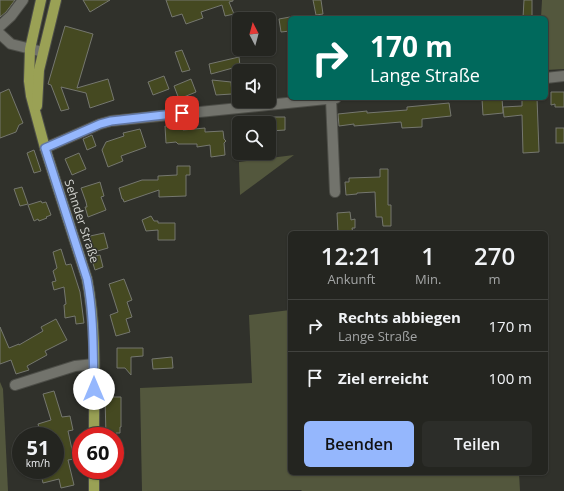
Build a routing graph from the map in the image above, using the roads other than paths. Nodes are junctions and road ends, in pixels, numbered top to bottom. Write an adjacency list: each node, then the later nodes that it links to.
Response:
1 (23, 0): 4 (street)
2 (41, 0): 6 (main road, Sehnder Straße)
3 (56, 0): 7 (main road, Sehnder Straße)
4 (0, 26)
5 (0, 34): 6 (street)
6 (30, 49): 7 (street); 12 (main road, Sehnder Straße)
7 (42, 52): 12 (main road, Sehnder Straße)
8 (564, 76): 9 (street)
9 (548, 78)
10 (312, 100): 13 (street)
11 (331, 100): 14 (street)
12 (42, 135): 13 (main road, Sehnder Straße)
13 (45, 148): 15 (main road, Sehnder Straße)
14 (335, 192)
15 (94, 364): 16 (street); 17 (main road, Sehnder Straße)
16 (15, 385)
17 (94, 427)
18 (94, 479): 19 (main road)
19 (94, 491)

